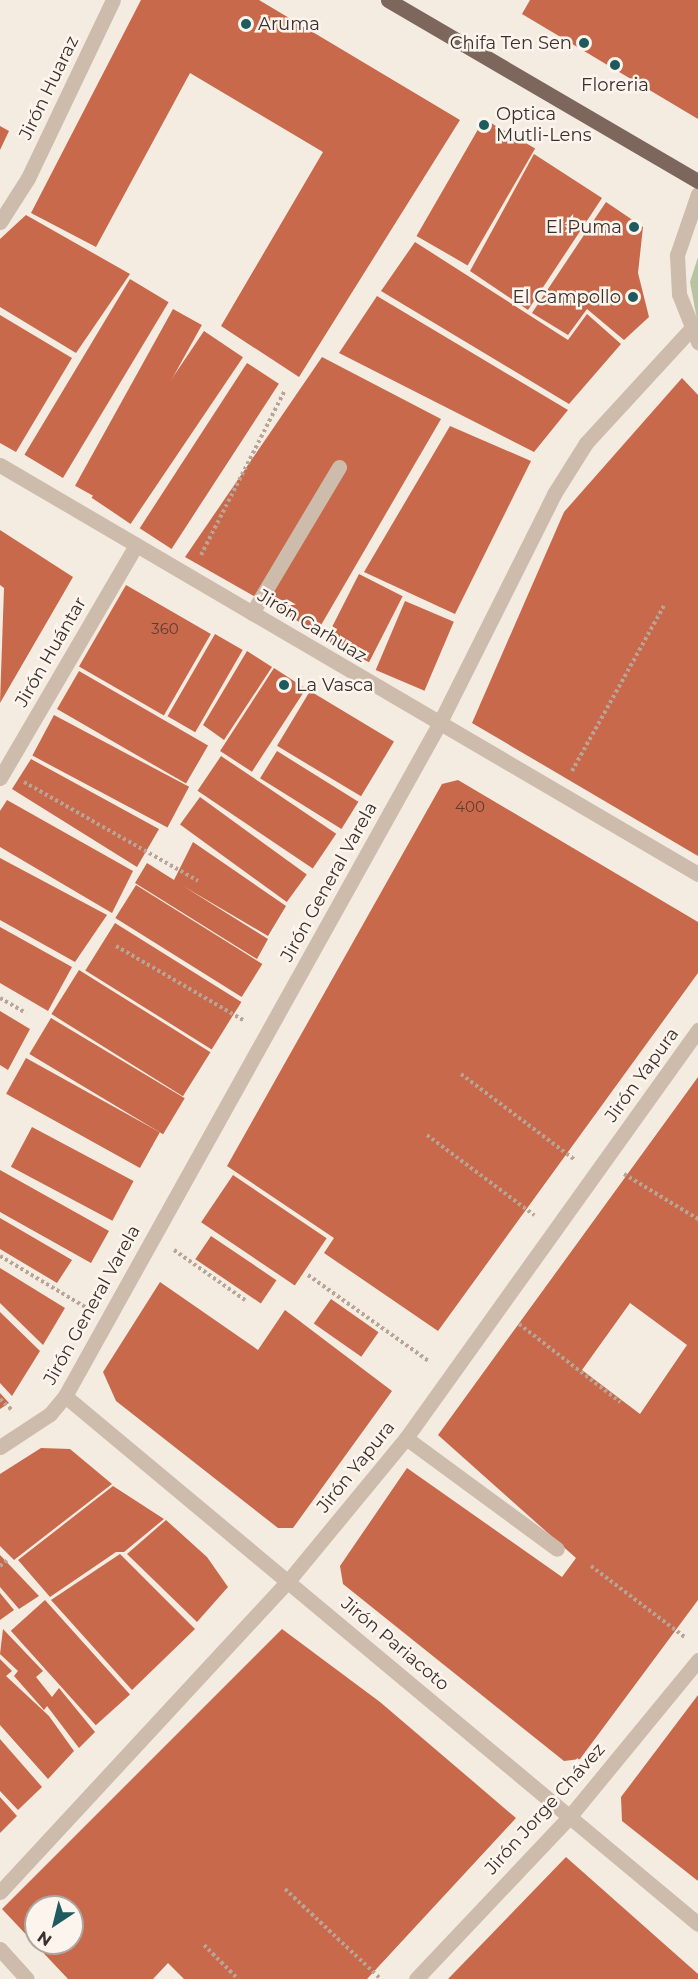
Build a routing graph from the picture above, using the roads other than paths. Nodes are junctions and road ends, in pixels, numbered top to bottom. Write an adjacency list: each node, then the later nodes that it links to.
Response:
1 (113, 0): 5 (street, Jirón Huaraz)
2 (388, 0): 3 (main road)
3 (698, 181)
4 (698, 194): 6 (street)
5 (0, 222)
6 (694, 336): 11 (street, Jirón General Varela)
7 (0, 465): 9 (street, Jirón Carhuaz)
8 (339, 467): 10 (street)
9 (136, 545): 10 (street, Jirón Carhuaz); 12 (street, Jirón Huántar)
10 (252, 613): 11 (street, Jirón Carhuaz)
11 (439, 724): 13 (street, Jirón Carhuaz); 15 (street, Jirón General Varela)
12 (2, 774)
13 (698, 874)
14 (698, 1030): 16 (street, Jirón Yapura)
15 (65, 1396): 17 (street, Jirón General Varela); 19 (street, Jirón Pariacoto)
16 (406, 1438): 18 (street); 19 (street, Jirón Yapura)
17 (0, 1448)
18 (556, 1549)
19 (289, 1581): 21 (street, Jirón Pariacoto); 22 (street, Jirón Yapura)
20 (698, 1660): 21 (street, Jirón Jorge Chávez)
21 (570, 1816): 23 (street, Jirón Pariacoto); 26 (street, Jirón Jorge Chávez)
22 (0, 1892)
23 (698, 1924)
24 (0, 1949): 25 (street)
25 (27, 1979)
26 (416, 1979)

